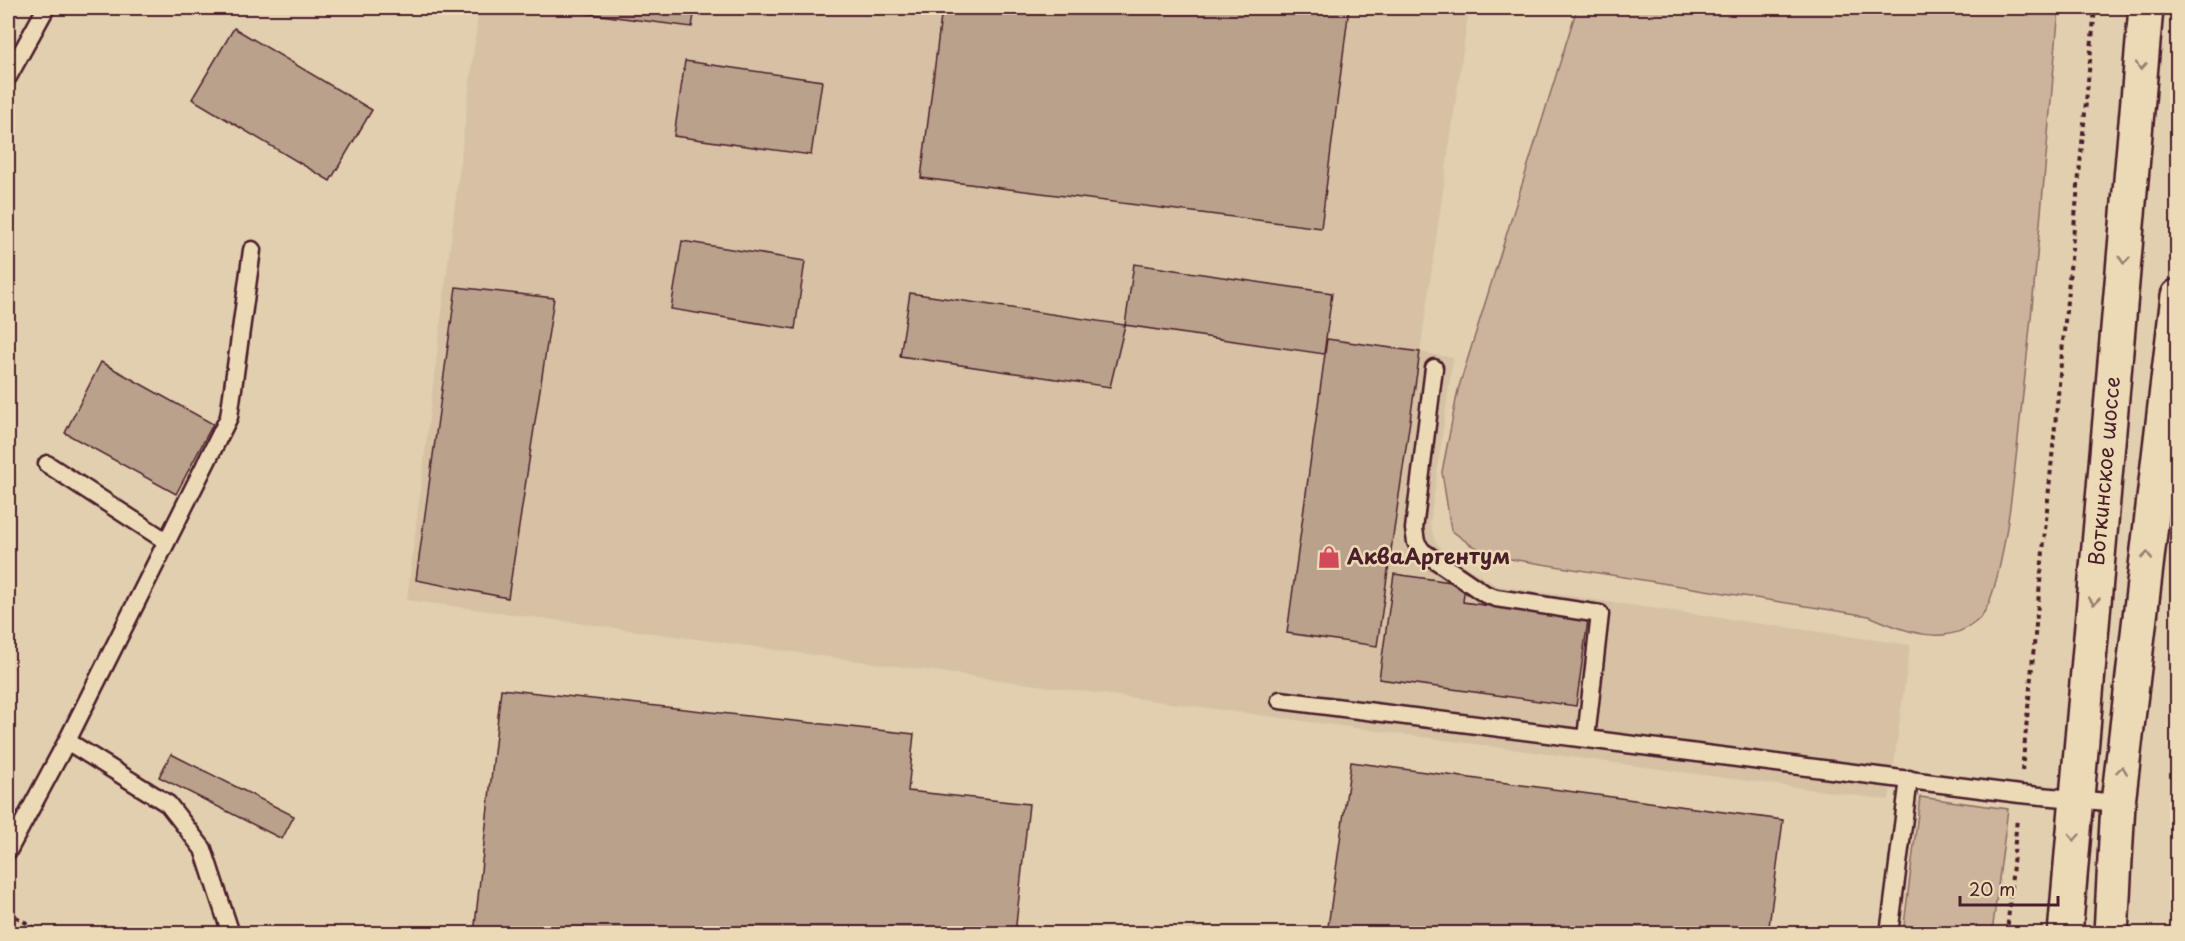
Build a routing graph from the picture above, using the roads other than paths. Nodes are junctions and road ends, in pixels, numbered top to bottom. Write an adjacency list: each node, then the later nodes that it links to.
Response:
1 (46, 8): 3 (lane)
2 (2146, 8): 13 (main road, Воткинское шоссе, one-way to 13)
3 (8, 77)
4 (252, 250): 8 (lane)
5 (2178, 296): 14 (main road, one-way to 5)
6 (1434, 368): 10 (lane)
7 (47, 464): 8 (lane)
8 (166, 541): 11 (lane)
9 (1280, 700): 10 (lane)
10 (1586, 738): 12 (lane)
11 (67, 741): 15 (lane); 16 (lane)
12 (1909, 779): 13 (lane); 17 (lane)
13 (2077, 800): 14 (lane); 18 (main road, Воткинское шоссе, one-way to 18)
14 (2118, 803): 19 (main road)
15 (8, 851)
16 (231, 933)
17 (1889, 933)
18 (2065, 933)
19 (2111, 933)

